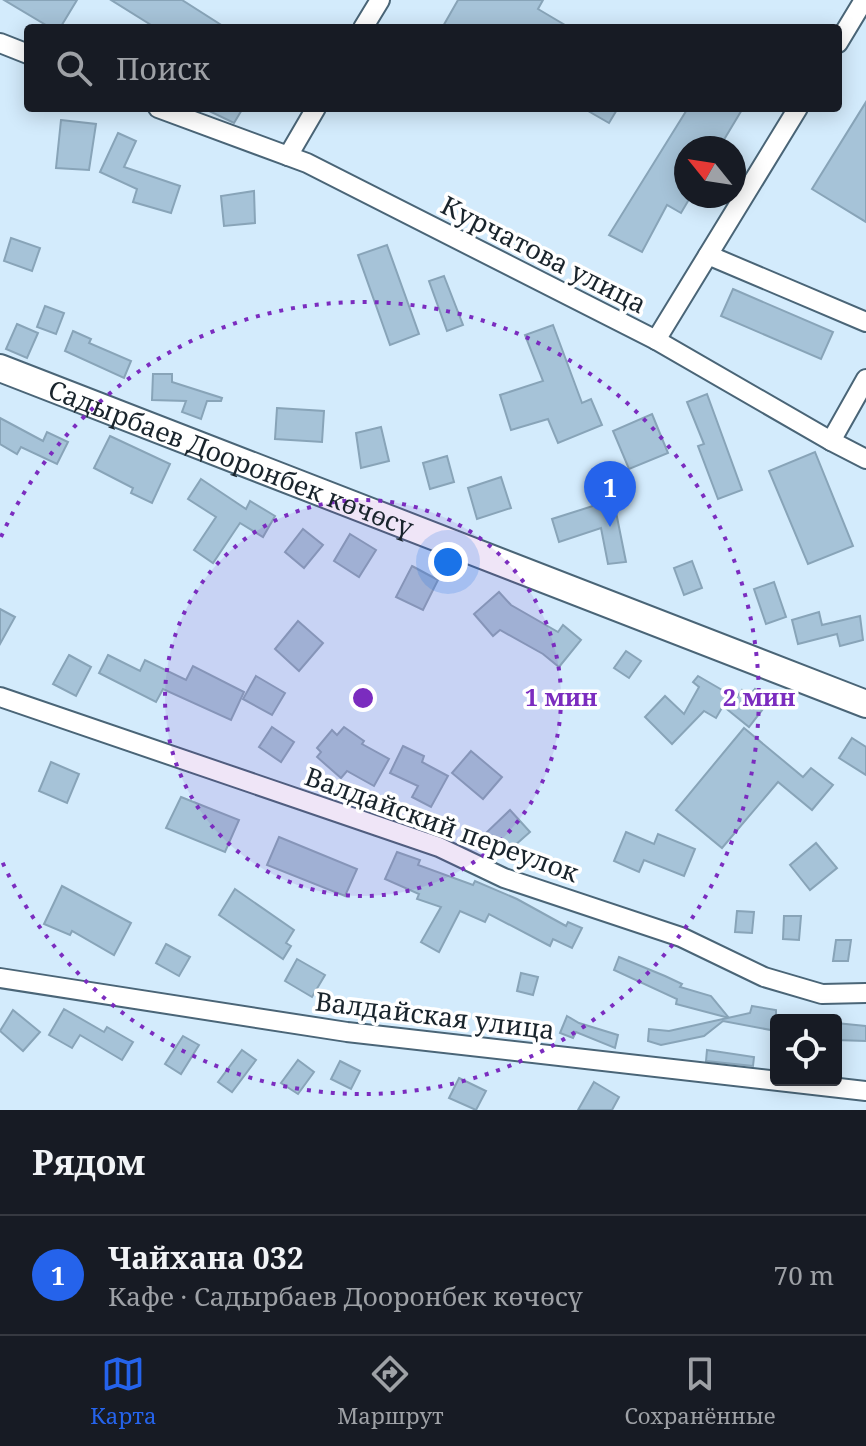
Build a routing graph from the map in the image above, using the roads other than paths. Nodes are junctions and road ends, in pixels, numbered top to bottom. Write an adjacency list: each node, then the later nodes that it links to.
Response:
1 (380, 0): 3 (street)
2 (864, 0): 4 (street)
3 (365, 24)
4 (842, 36)
5 (0, 43): 6 (street)
6 (24, 52)
7 (169, 112): 10 (street, Курчатова улица)
8 (314, 112): 10 (street)
9 (796, 112): 11 (street)
10 (288, 156): 13 (street, Курчатова улица)
11 (708, 255): 12 (street); 13 (street)
12 (866, 322)
13 (656, 340): 16 (street, Курчатова улица)
14 (0, 368): 19 (main road, Садырбаев Дооронбек көчөсү)
15 (866, 379): 16 (street)
16 (831, 441): 17 (street, Курчатова улица)
17 (866, 459)
18 (0, 697): 21 (street, Валдайский переулок)
19 (866, 704)
20 (0, 978): 22 (street, Валдайская улица)
21 (866, 993)
22 (866, 1091)

